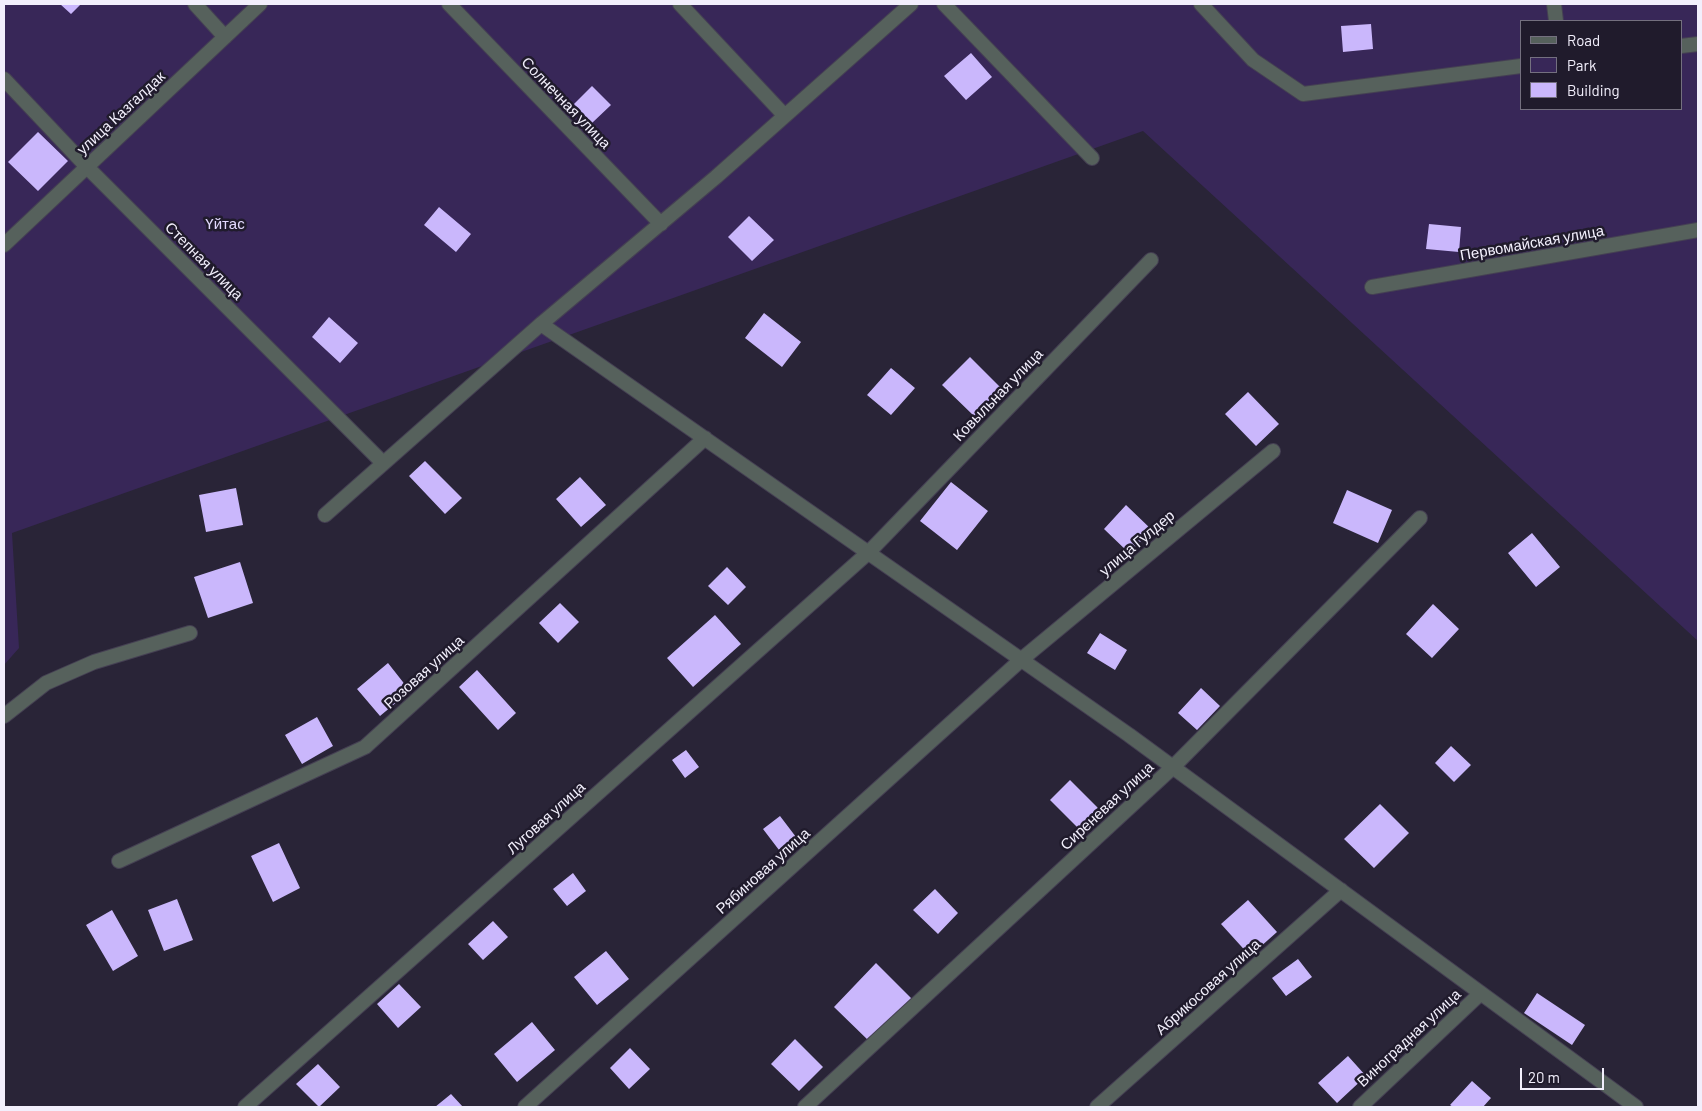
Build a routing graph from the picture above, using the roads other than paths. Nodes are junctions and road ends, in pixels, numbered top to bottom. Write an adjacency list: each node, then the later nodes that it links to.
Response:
1 (195, 4): 10 (street)
2 (260, 4): 10 (street, улица Казгалдак)
3 (449, 4): 18 (street, Солнечная улица)
4 (680, 4): 15 (street)
5 (911, 4): 15 (street)
6 (944, 4): 16 (street)
7 (1201, 4): 13 (street)
8 (1554, 4): 9 (street)
9 (1556, 20)
10 (225, 37): 17 (street, улица Казгалдак)
11 (1698, 44): 12 (street)
12 (1682, 46)
13 (1520, 66)
14 (4, 79): 17 (street, Степная улица)
15 (785, 116): 18 (street)
16 (1092, 158)
17 (87, 167): 20 (street, улица Казгалдак); 26 (street, Степная улица)
18 (660, 224): 23 (street)
19 (1698, 230): 22 (street, Первомайская улица)
20 (4, 245)
21 (1152, 260): 29 (street, Ковыльная улица)
22 (1372, 287)
23 (541, 324): 24 (street); 26 (street)
24 (705, 438): 29 (street); 34 (street, Розовая улица)
25 (1273, 451): 31 (street, улица Гулдер)
26 (383, 463): 27 (street)
27 (325, 515)
28 (1420, 518): 33 (street, Сиреневая улица)
29 (869, 552): 31 (street); 38 (street, Луговая улица)
30 (190, 633): 32 (street)
31 (1022, 660): 33 (street); 39 (street, Рябиновая улица)
32 (4, 716)
33 (1173, 767): 35 (street); 40 (street, Сиреневая улица)
34 (119, 861)
35 (1341, 890): 36 (street); 41 (street, Абрикосовая улица)
36 (1481, 993): 37 (street); 42 (street, Виноградная улица)
37 (1630, 1106)
38 (244, 1107)
39 (525, 1107)
40 (805, 1107)
41 (1097, 1107)
42 (1360, 1107)

